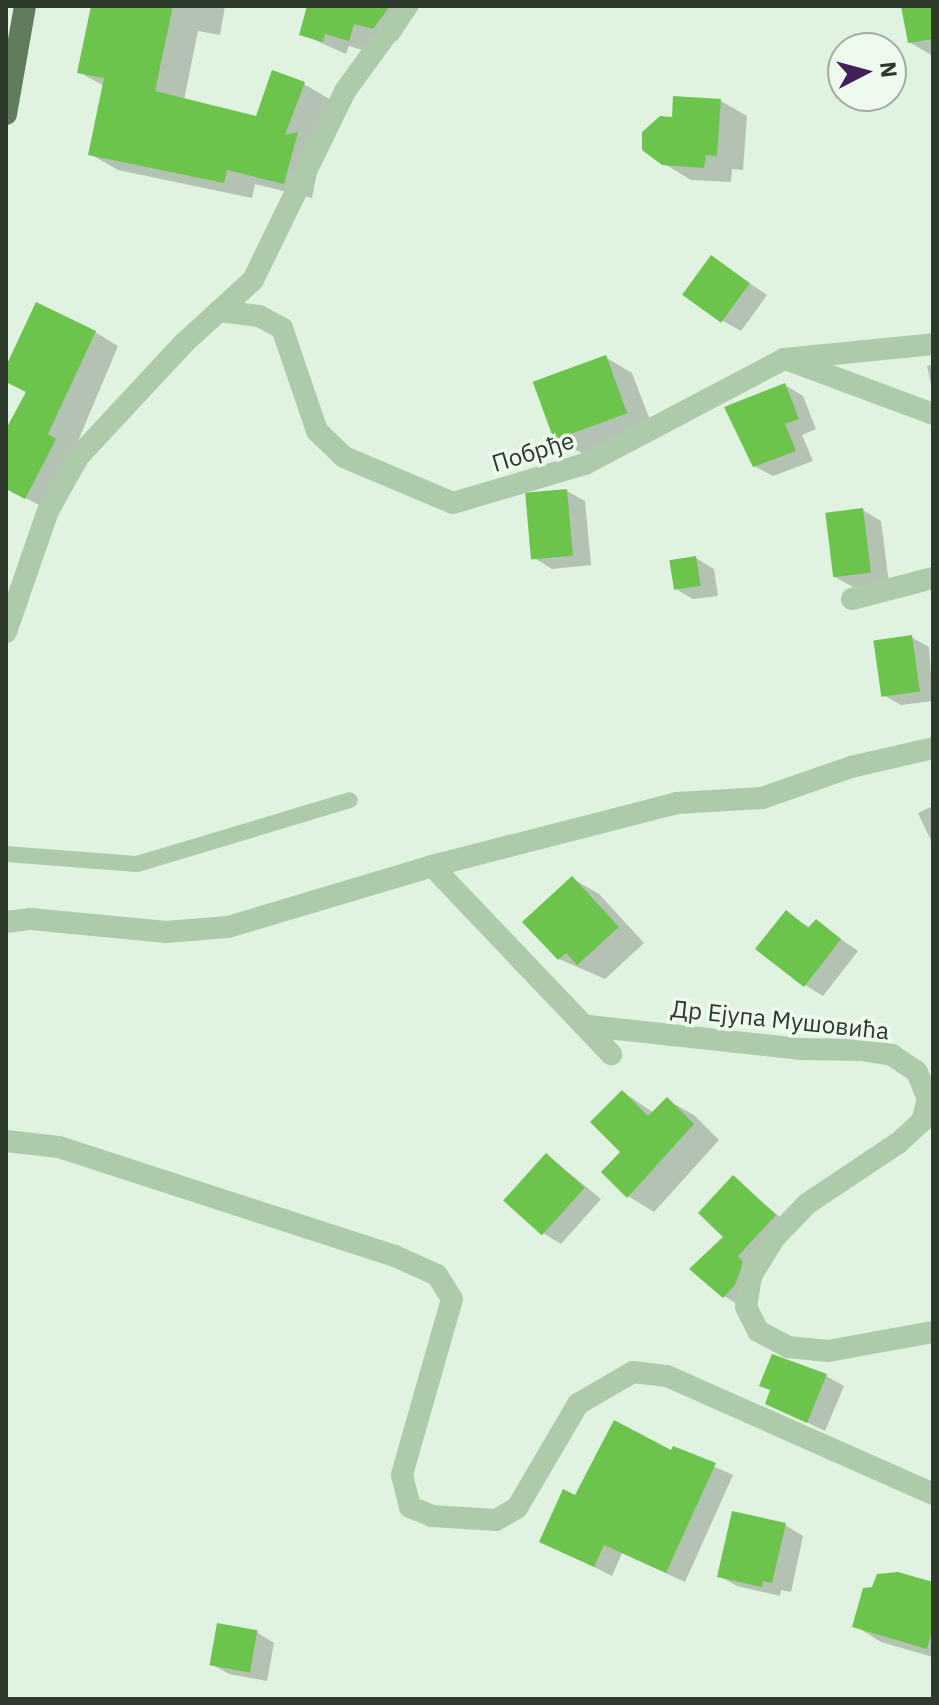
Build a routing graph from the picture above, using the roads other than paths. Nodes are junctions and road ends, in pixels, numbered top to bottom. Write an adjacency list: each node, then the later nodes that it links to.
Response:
1 (25, 6): 3 (main road)
2 (407, 6): 4 (street)
3 (6, 114)
4 (219, 311): 6 (street, Побрђе); 10 (street)
5 (933, 344): 6 (street, Побрђе)
6 (784, 359): 7 (street)
7 (933, 414)
8 (933, 578): 9 (street)
9 (852, 599)
10 (6, 632)
11 (933, 748): 14 (street)
12 (350, 800): 13 (lane)
13 (6, 854)
14 (432, 866): 15 (street); 16 (street)
15 (6, 922)
16 (589, 1026): 17 (street); 19 (street, Др Ејупа Мушовића)
17 (611, 1054)
18 (6, 1141): 20 (street)
19 (933, 1332)
20 (933, 1494)

